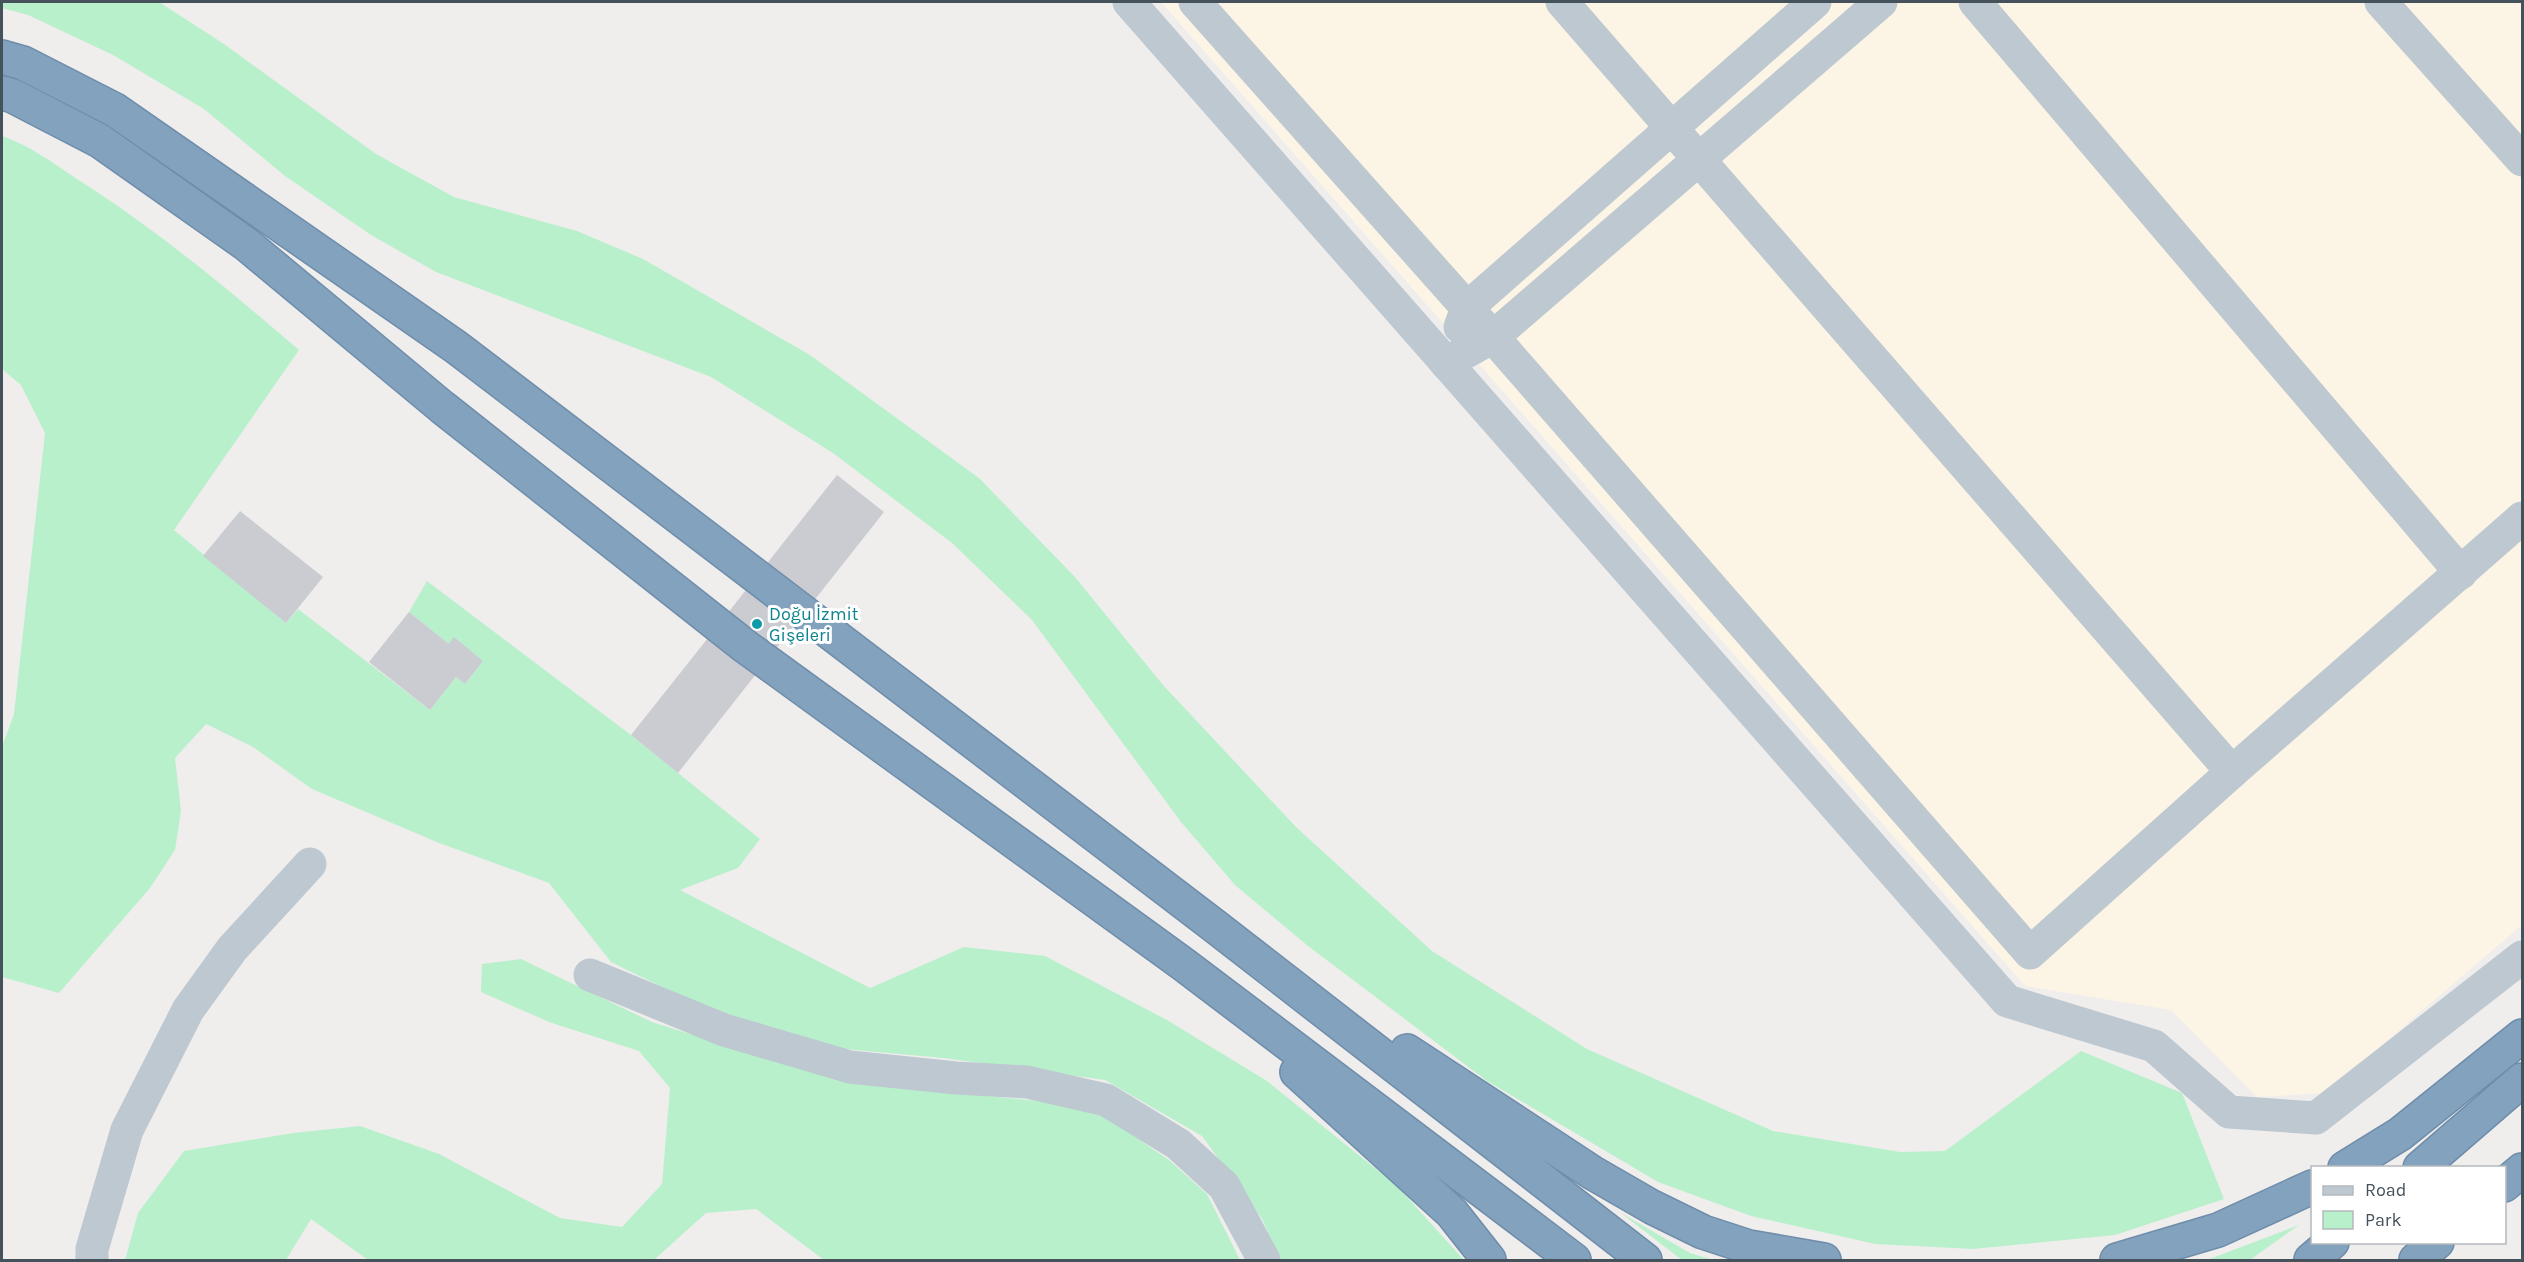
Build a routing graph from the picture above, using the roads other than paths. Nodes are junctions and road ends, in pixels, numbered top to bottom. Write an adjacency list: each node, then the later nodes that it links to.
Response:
1 (1129, 2): 15 (street)
2 (1195, 2): 13 (street)
3 (1562, 2): 10 (street)
4 (1815, 2): 10 (street)
5 (1881, 2): 11 (street)
6 (1975, 2): 17 (street)
7 (2381, 2): 12 (street)
8 (2, 57): 20 (highway)
9 (2, 93): 22 (highway)
10 (1671, 128): 11 (street); 13 (street)
11 (1698, 160): 14 (street); 18 (street)
12 (2523, 160)
13 (1467, 308): 14 (street); 15 (street)
14 (1493, 337): 15 (street); 18 (street)
15 (1446, 363): 21 (street)
16 (2523, 518): 17 (street)
17 (2461, 573): 18 (street)
18 (2232, 772)
19 (310, 864): 33 (street)
20 (1212, 924): 37 (highway); 38 (highway)
21 (2523, 957)
22 (1182, 964): 35 (highway); 36 (highway)
23 (590, 975): 34 (street)
24 (2523, 1036): 26 (highway)
25 (2523, 1080): 27 (highway)
26 (2347, 1166)
27 (2421, 1166)
28 (2523, 1170): 29 (highway)
29 (2506, 1184)
30 (2311, 1188): 39 (highway)
31 (2330, 1244): 40 (highway)
32 (2435, 1244): 41 (highway)
33 (92, 1260)
34 (1264, 1260)
35 (1489, 1260)
36 (1574, 1260)
37 (1645, 1260)
38 (1824, 1260)
39 (2117, 1260)
40 (2311, 1260)
41 (2416, 1260)

